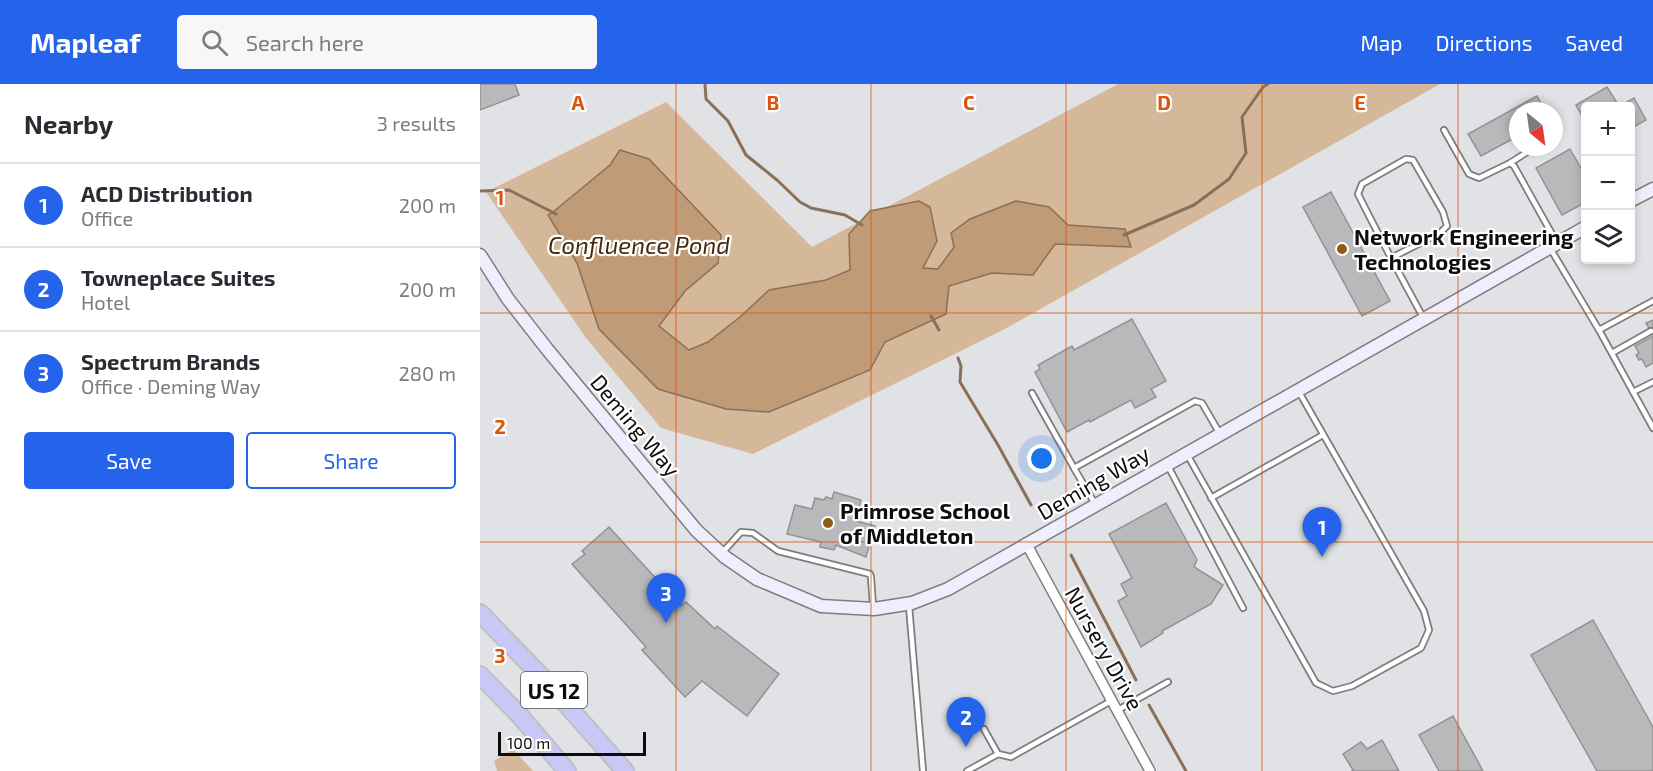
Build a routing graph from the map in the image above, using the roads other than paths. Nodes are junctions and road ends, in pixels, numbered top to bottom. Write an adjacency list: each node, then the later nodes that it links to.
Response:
1 (1444, 130): 3 (lane)
2 (1521, 156): 3 (lane)
3 (1510, 163): 7 (lane)
4 (1653, 189): 5 (street)
5 (1635, 198)
6 (1581, 230): 7 (street, Deming Way)
7 (1554, 245): 11 (street, Deming Way); 12 (lane)
8 (480, 255): 28 (street, Deming Way)
9 (1391, 258): 9 (lane); 11 (lane)
10 (1653, 301): 12 (lane)
11 (1424, 319): 16 (street, Deming Way)
12 (1599, 330): 14 (lane)
13 (1651, 331): 14 (lane)
14 (1612, 353): 17 (lane)
15 (1653, 382): 17 (lane)
16 (1298, 390): 20 (street, Deming Way); 21 (lane)
17 (1633, 392): 19 (lane)
18 (1032, 393): 24 (lane)
19 (1653, 428)
20 (1220, 434): 22 (street, Deming Way); 24 (lane)
21 (1323, 435): 25 (lane); 25 (lane)
22 (1186, 453): 23 (street, Deming Way); 25 (lane)
23 (1167, 464): 26 (street, Deming Way); 30 (lane)
24 (1074, 468): 26 (lane)
25 (1211, 498)
26 (1095, 504): 27 (street, Deming Way)
27 (1026, 543): 29 (street, Deming Way); 35 (street, Nursery Drive)
28 (721, 554): 31 (street, Deming Way); 31 (lane)
29 (909, 603): 31 (street, Deming Way); 41 (lane)
30 (1243, 608)
31 (874, 609)
32 (480, 613): 40 (highway, US 12)
33 (480, 675): 39 (highway, US 12)
34 (1168, 682): 36 (lane)
35 (1112, 700): 36 (street, Nursery Drive); 38 (lane)
36 (1117, 711): 43 (street, Nursery Drive)
37 (984, 729): 38 (lane)
38 (998, 754): 42 (lane)
39 (567, 771)
40 (625, 771)
41 (923, 771)
42 (967, 771)
43 (1150, 771)

